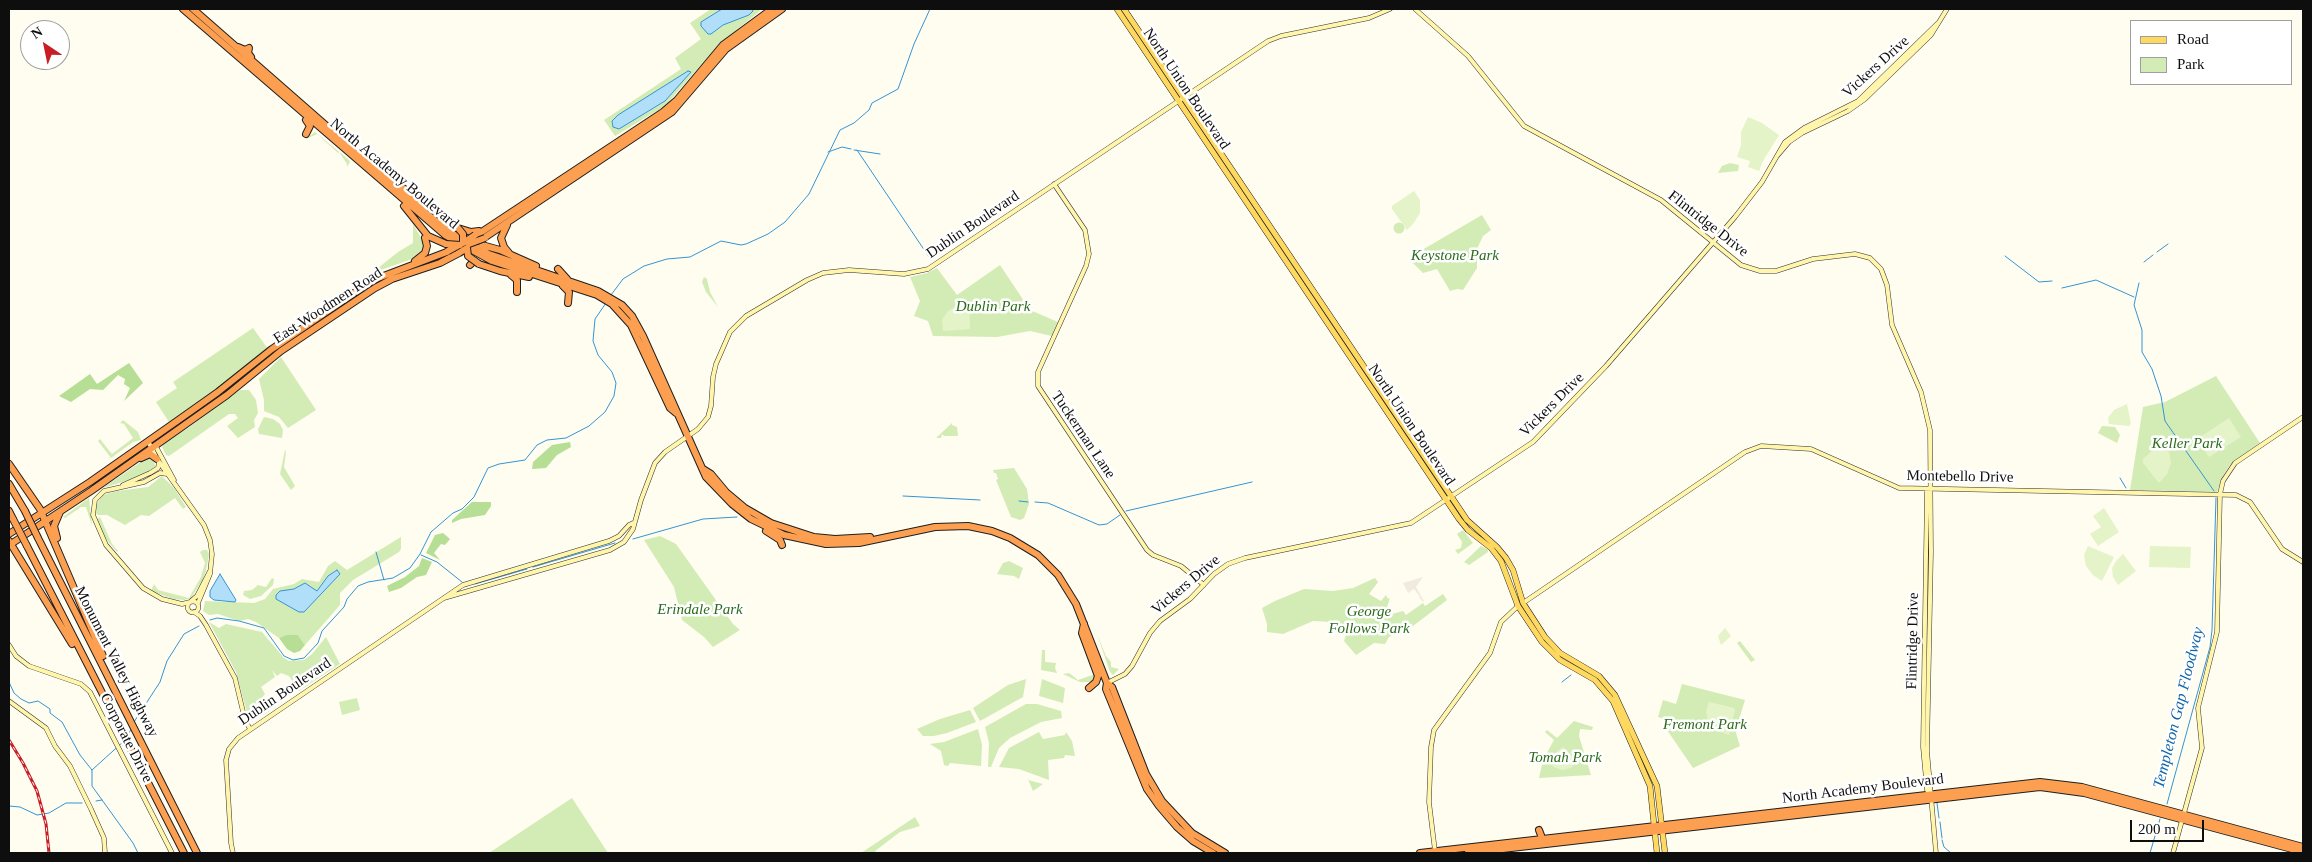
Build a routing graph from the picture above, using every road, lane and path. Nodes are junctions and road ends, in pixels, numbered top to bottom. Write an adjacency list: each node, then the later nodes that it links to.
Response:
1 (183, 9): 13 (highway, North Academy Boulevard)
2 (193, 9): 14 (highway)
3 (772, 9): 11 (highway, East Woodmen Road)
4 (778, 9): 11 (highway)
5 (782, 9): 12 (highway, East Woodmen Road)
6 (1117, 9): 15 (main road, North Union Boulevard)
7 (1124, 9): 15 (main road, North Union Boulevard)
8 (1390, 9): 15 (street, Dublin Boulevard)
9 (1415, 9): 28 (street, Flintridge Drive)
10 (1947, 9): 28 (street, Vickers Drive)
11 (764, 14): 12 (highway); 24 (highway, East Woodmen Road)
12 (726, 49): 22 (highway, East Woodmen Road)
13 (257, 74): 14 (highway); 16 (highway, North Academy Boulevard)
14 (266, 74): 16 (highway)
15 (1180, 98): 20 (street, Dublin Boulevard); 50 (main road, North Union Boulevard); 52 (main road, North Union Boulevard)
16 (293, 101): 17 (highway); 18 (highway, North Academy Boulevard); 19 (highway, North Academy Boulevard)
17 (306, 134)
18 (366, 161): 23 (highway); 39 (highway, North Academy Boulevard)
19 (370, 171): 21 (highway); 34 (highway, North Academy Boulevard)
20 (1054, 184): 49 (street, Dublin Boulevard); 82 (street, Tuckerman Lane)
21 (413, 219): 26 (highway); 29 (highway)
22 (510, 222): 25 (highway, East Woodmen Road); 31 (highway)
23 (458, 228): 24 (highway); 30 (highway, bridge)
24 (485, 229): 27 (highway, East Woodmen Road)
25 (496, 230): 27 (highway, East Woodmen Road); 31 (highway)
26 (425, 238): 32 (highway); 38 (highway)
27 (479, 239): 30 (highway, East Woodmen Road, bridge); 30 (highway); 31 (highway)
28 (1713, 242): 61 (street, Flintridge Drive); 64 (street, Vickers Drive)
29 (447, 247): 30 (highway, East Woodmen Road, bridge); 32 (highway, East Woodmen Road)
30 (464, 247): 33 (highway, East Woodmen Road); 34 (highway, bridge)
31 (510, 253): 39 (highway)
32 (433, 258): 35 (highway, East Woodmen Road)
33 (444, 261): 34 (highway); 42 (highway, East Woodmen Road)
34 (474, 261): 37 (highway); 40 (highway, North Academy Boulevard)
35 (423, 262): 38 (highway, East Woodmen Road); 42 (highway)
36 (558, 269): 39 (highway)
37 (508, 273): 40 (highway); 43 (highway)
38 (384, 275): 41 (highway, East Woodmen Road)
39 (569, 280): 44 (highway, North Academy Boulevard)
40 (551, 281): 44 (highway, North Academy Boulevard); 45 (highway)
41 (370, 282): 42 (highway); 46 (highway, East Woodmen Road)
42 (380, 285): 47 (highway, East Woodmen Road)
43 (517, 292)
44 (597, 293): 49 (highway, North Academy Boulevard)
45 (568, 303)
46 (263, 356): 47 (highway); 51 (highway, East Woodmen Road)
47 (246, 380): 51 (highway, East Woodmen Road)
48 (2303, 417): 63 (street)
49 (687, 437): 55 (highway, North Academy Boulevard); 71 (street, Dublin Boulevard)
50 (1407, 442): 52 (main road); 64 (main road, North Union Boulevard)
51 (151, 443): 53 (street); 56 (highway, East Woodmen Road); 58 (street); 62 (highway, East Woodmen Road)
52 (1424, 455): 64 (main road, North Union Boulevard)
53 (158, 460): 56 (highway); 57 (street); 60 (street)
54 (9, 464): 65 (highway)
55 (704, 470): 69 (highway, North Academy Boulevard); 73 (highway, North Academy Boulevard)
56 (116, 473): 67 (highway, East Woodmen Road)
57 (167, 474): 58 (street); 60 (street)
58 (174, 480): 81 (street)
59 (9, 484): 96 (highway, Monument Valley Highway, bridge)
60 (123, 485): 86 (street)
61 (1930, 488): 63 (street, Montebello Drive); 87 (street, Montebello Drive); 103 (street, Flintridge Drive)
62 (73, 492): 65 (highway); 68 (highway, East Woodmen Road)
63 (2220, 494): 80 (street, Montebello Drive); 104 (street)
64 (1449, 498): 74 (main road, North Union Boulevard); 77 (main road, North Union Boulevard); 82 (street, Vickers Drive)
65 (36, 502): 68 (highway)
66 (9, 511): 97 (highway, Monument Valley Highway, bridge)
67 (60, 511): 70 (highway, East Woodmen Road); 83 (highway)
68 (42, 512): 70 (highway); 72 (highway, East Woodmen Road)
69 (751, 519): 73 (highway, North Academy Boulevard); 76 (highway)
70 (45, 521): 75 (highway, East Woodmen Road); 83 (highway)
71 (633, 524): 84 (street, Dublin Boulevard); 84 (street, Dublin Boulevard)
72 (9, 534)
73 (795, 535): 92 (highway, North Academy Boulevard)
74 (1479, 540): 77 (main road); 87 (main road, North Union Boulevard)
75 (9, 544): 79 (highway)
76 (782, 545)
77 (1497, 547): 87 (main road, North Union Boulevard)
78 (9, 554): 79 (highway)
79 (20, 560): 97 (highway)
80 (2303, 562)
81 (210, 571): 85 (street); 88 (street)
82 (1204, 585): 94 (street, Vickers Drive)
83 (79, 598): 96 (highway)
84 (444, 598): 100 (street, Dublin Boulevard)
85 (191, 602): 86 (street); 88 (street); 89 (street)
86 (182, 604): 89 (street)
87 (1520, 605): 106 (main road, North Union Boulevard); 108 (street, Montebello Drive)
88 (198, 606): 90 (street); 91 (street)
89 (188, 608): 90 (street)
90 (194, 612): 91 (street)
91 (200, 616): 100 (street)
92 (1084, 624): 94 (highway, North Academy Boulevard); 95 (highway)
93 (9, 645): 111 (street, Corporate Drive)
94 (1107, 683): 99 (highway, North Academy Boulevard); 101 (highway, North Academy Boulevard)
95 (1090, 688)
96 (117, 692): 113 (highway, Monument Valley Highway)
97 (106, 701): 112 (highway, Monument Valley Highway)
98 (9, 702): 110 (street)
99 (1120, 723): 101 (main road); 102 (highway, North Academy Boulevard)
100 (250, 729): 114 (street, Dublin Boulevard)
101 (1135, 745): 105 (highway, North Academy Boulevard)
102 (1147, 789): 105 (highway); 115 (highway, North Academy Boulevard)
103 (1930, 797): 104 (highway, North Academy Boulevard); 106 (highway, North Academy Boulevard); 121 (street, Flintridge Drive)
104 (2183, 817): 107 (highway, North Academy Boulevard); 109 (highway, North Academy Boulevard); 122 (street)
105 (1176, 818): 116 (highway, North Academy Boulevard)
106 (1658, 828): 108 (highway, North Academy Boulevard); 118 (highway, North Academy Boulevard); 119 (main road, North Union Boulevard); 120 (main road, North Union Boulevard)
107 (2303, 847)
108 (1435, 852): 117 (highway, North Academy Boulevard)
109 (2303, 852)
110 (105, 853)
111 (172, 853)
112 (184, 853)
113 (197, 853)
114 (233, 853)
115 (1213, 853)
116 (1225, 853)
117 (1420, 853)
118 (1468, 853)
119 (1657, 853)
120 (1665, 853)
121 (1936, 853)
122 (2173, 853)

